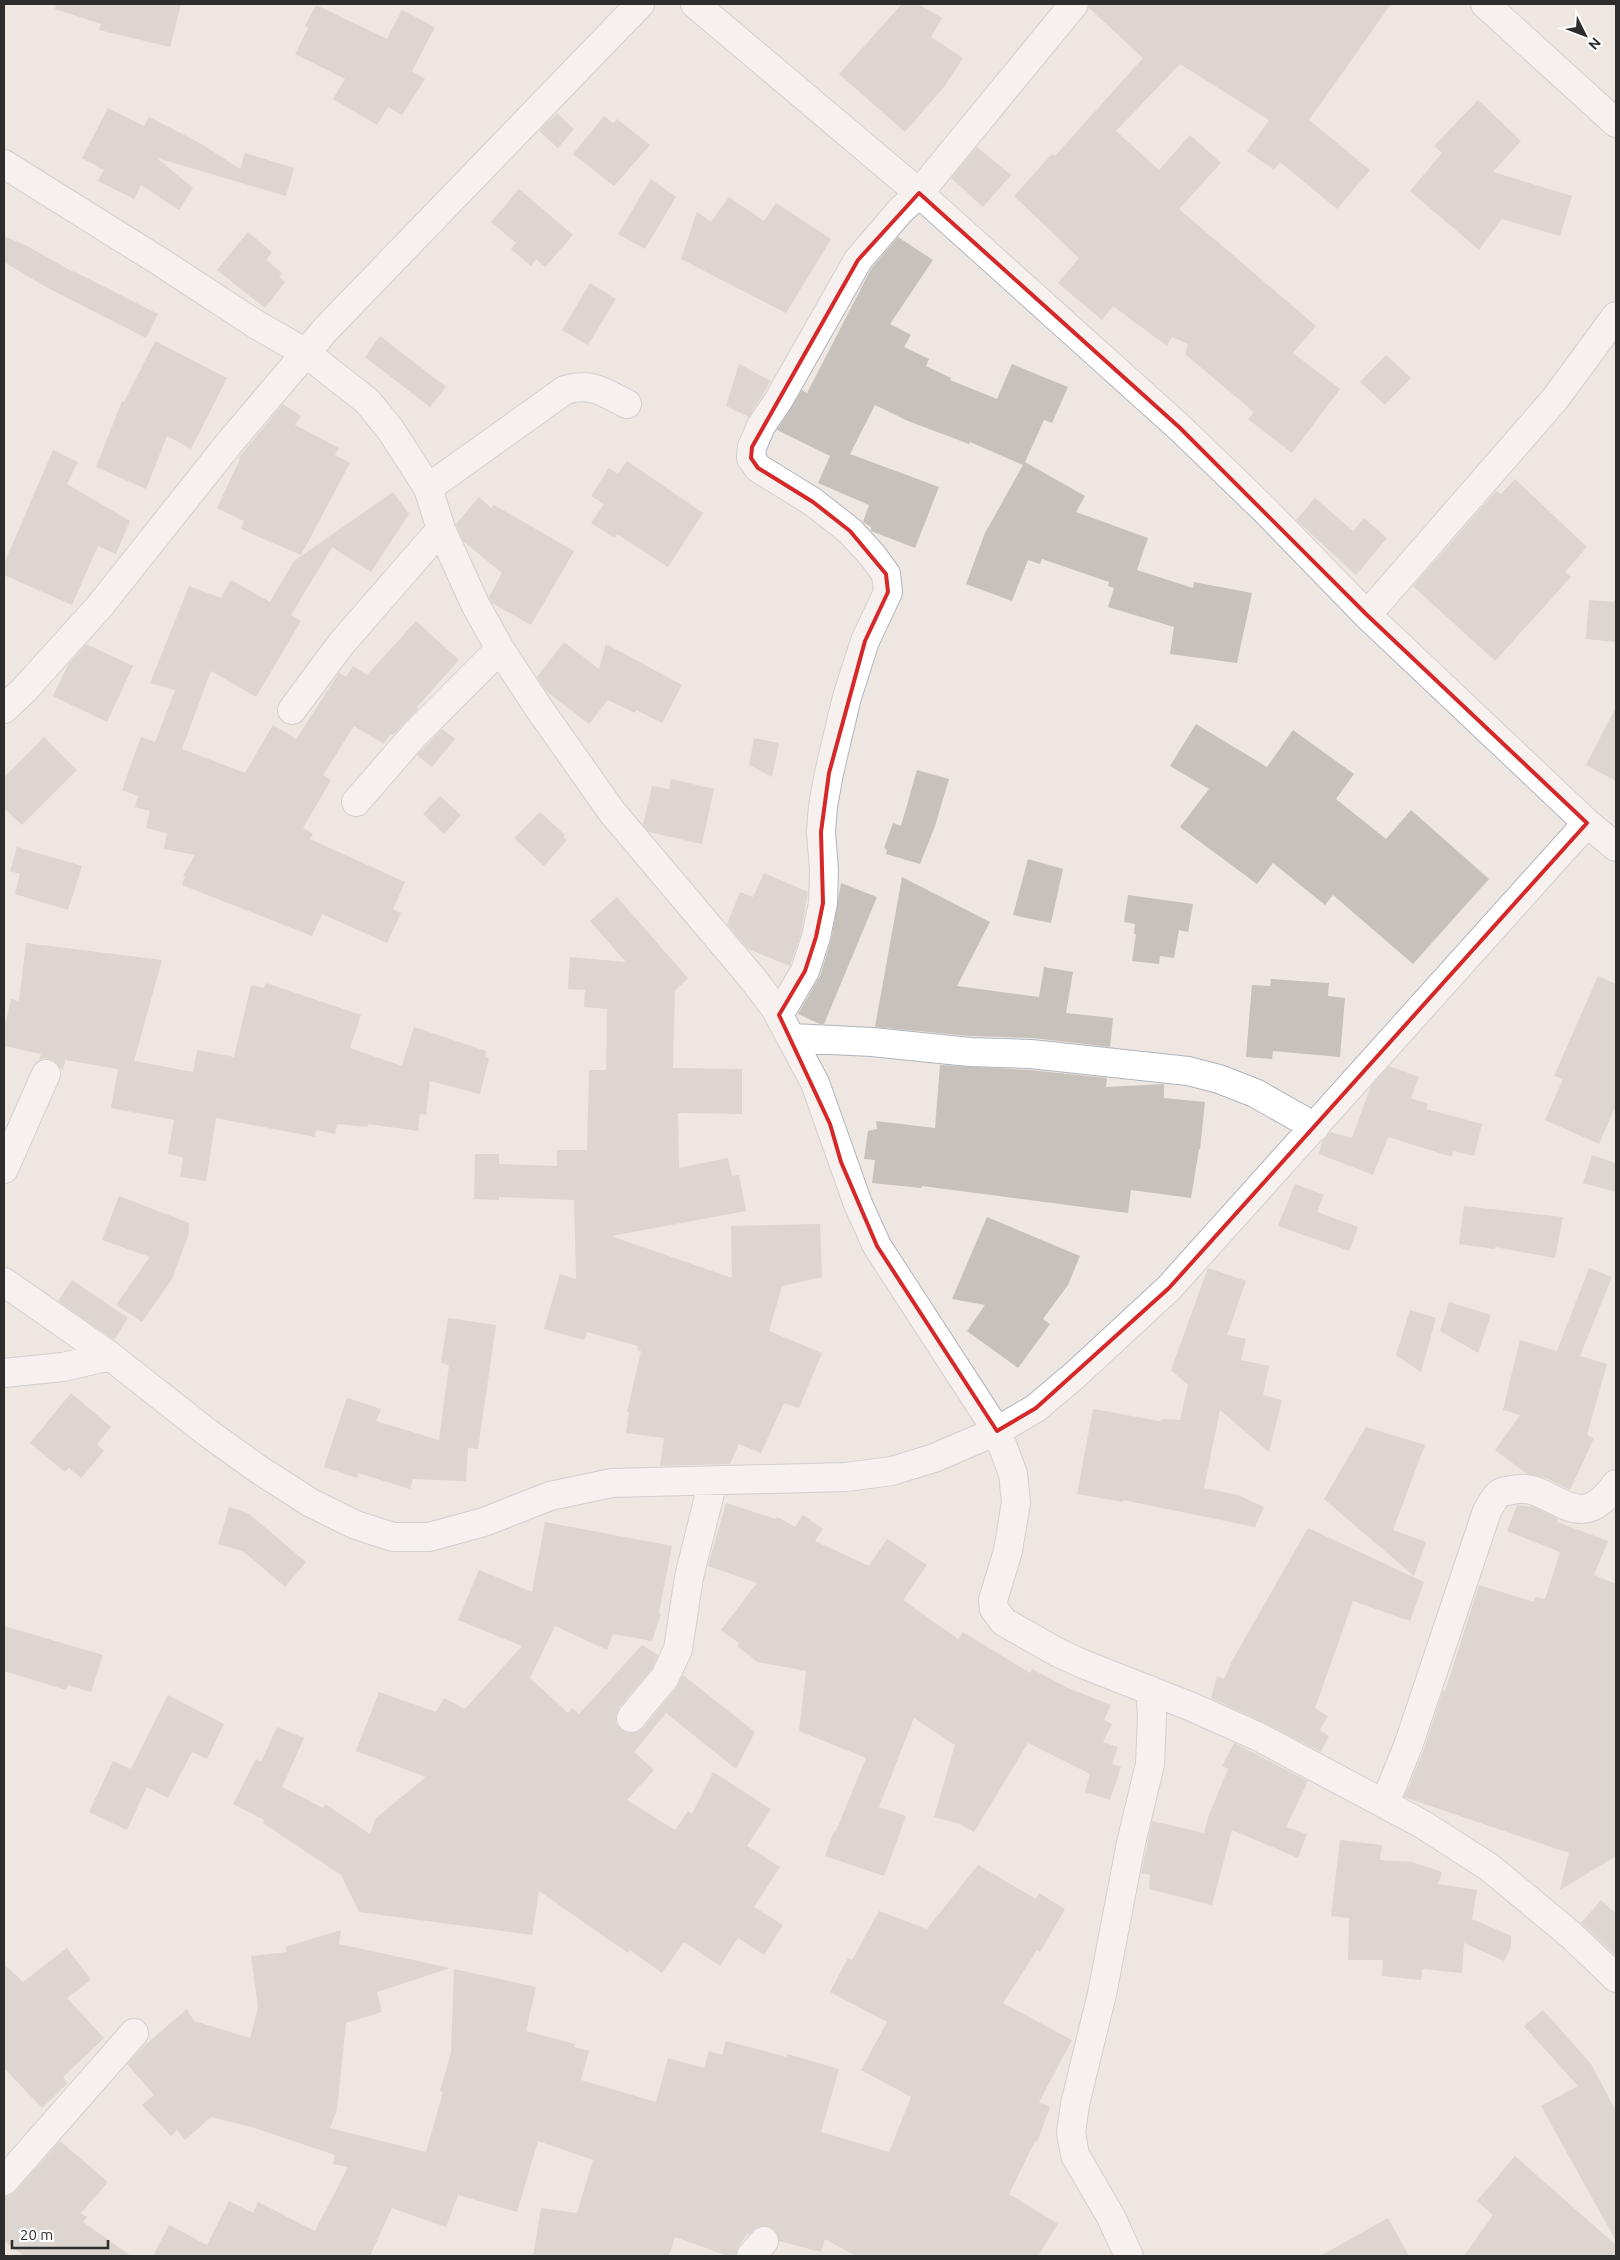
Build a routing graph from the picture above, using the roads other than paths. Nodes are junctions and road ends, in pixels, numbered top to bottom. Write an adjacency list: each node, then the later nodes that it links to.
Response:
1 (640, 4): 9 (street)
2 (695, 4): 7 (street)
3 (1074, 4): 7 (street)
4 (1485, 4): 5 (street)
5 (1616, 123)
6 (4, 164): 9 (street)
7 (919, 194): 13 (street); 20 (street)
8 (1616, 316): 13 (street)
9 (306, 353): 11 (street); 15 (street)
10 (627, 404): 11 (street)
11 (428, 488): 12 (street)
12 (441, 529): 14 (street); 16 (street)
13 (1367, 615): 18 (street)
14 (500, 649): 17 (street); 20 (street)
15 (4, 709)
16 (292, 710)
17 (356, 802)
18 (1587, 823): 19 (street); 22 (street)
19 (1616, 847)
20 (786, 1026): 22 (street); 27 (street)
21 (46, 1074): 23 (street)
22 (1315, 1127): 27 (street)
23 (4, 1169)
24 (4, 1282): 25 (street)
25 (110, 1356): 26 (street); 28 (street)
26 (4, 1373)
27 (997, 1431): 28 (street); 30 (street)
28 (713, 1481): 31 (street)
29 (1616, 1484): 32 (street)
30 (1150, 1690): 32 (street); 36 (street)
31 (631, 1718)
32 (1385, 1803): 33 (street)
33 (1616, 1978)
34 (134, 2033): 35 (street)
35 (4, 2181)
36 (1129, 2256)

